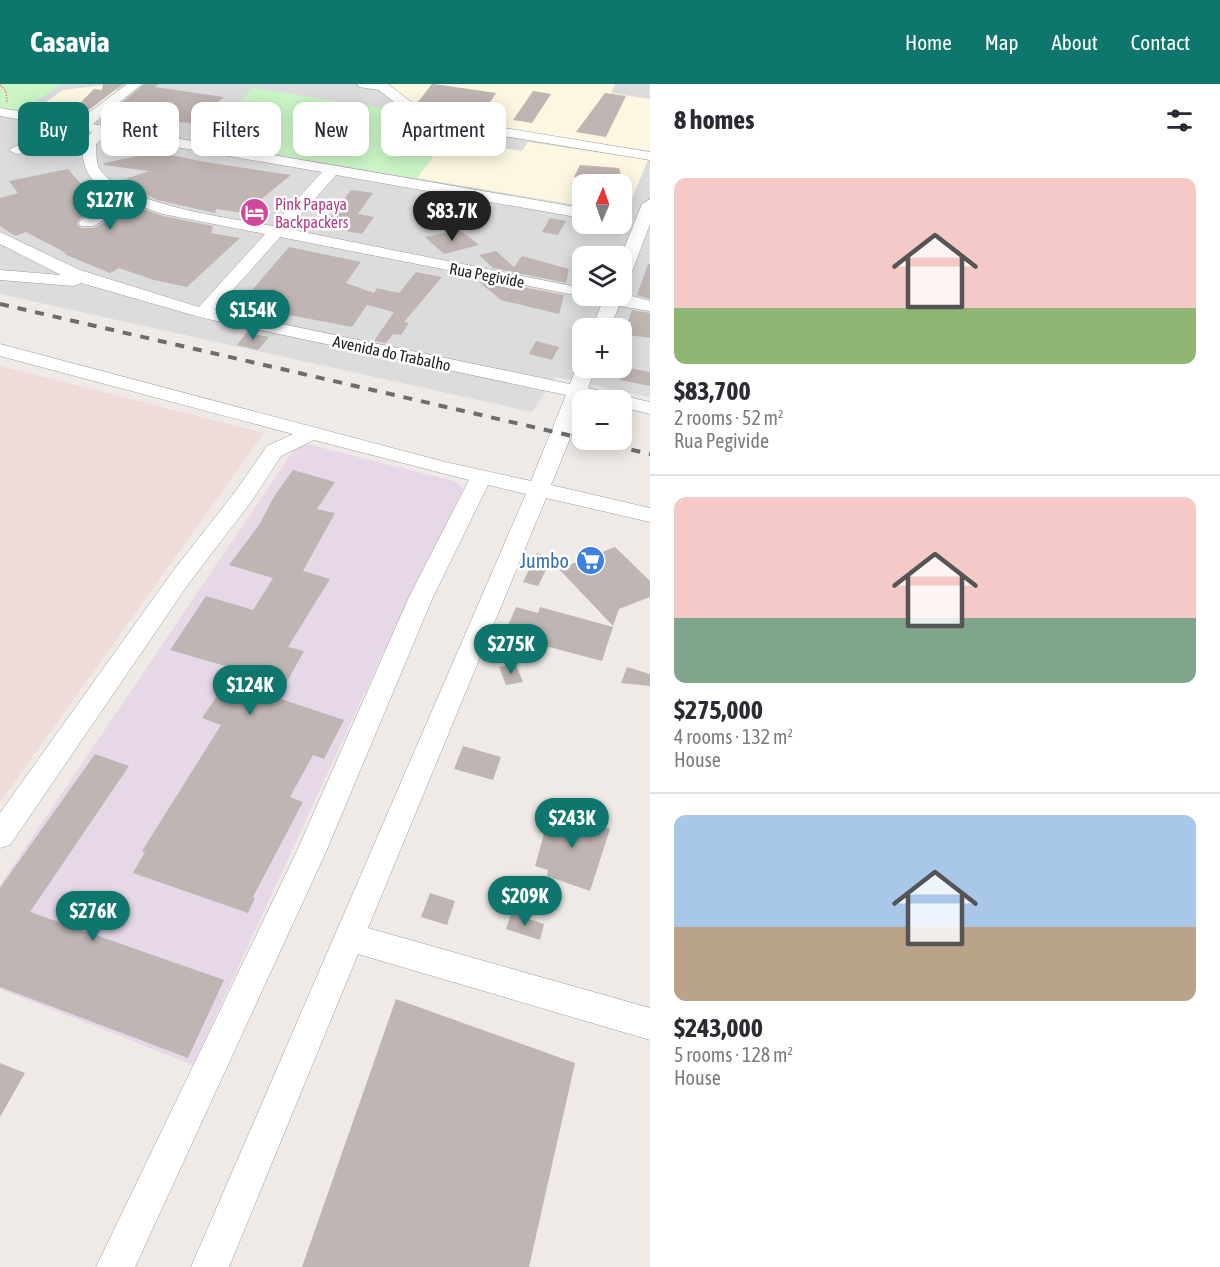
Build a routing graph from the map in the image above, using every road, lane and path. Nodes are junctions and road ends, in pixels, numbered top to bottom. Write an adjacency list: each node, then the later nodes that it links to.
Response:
1 (364, 84): 2 (street)
2 (383, 85): 11 (street)
3 (1, 86): 5 (path)
4 (129, 86): 7 (street)
5 (3, 112): 6 (street)
6 (18, 115)
7 (89, 119)
8 (101, 132): 9 (street)
9 (89, 143): 13 (street, Rua Pegivide)
10 (179, 144): 12 (street)
11 (650, 156)
12 (332, 170): 15 (street); 18 (street)
13 (133, 198): 16 (street); 18 (street, Rua Pegivide)
14 (650, 204): 17 (street)
15 (572, 211)
16 (87, 222)
17 (646, 224): 21 (street)
18 (274, 232): 24 (street, Rua Pegivide); 27 (street)
19 (0, 237): 20 (street, Avenida do Trabalho)
20 (28, 254): 22 (street); 23 (street, Avenida do Trabalho)
21 (632, 254)
22 (0, 274): 23 (street)
23 (88, 282): 27 (street, Avenida do Trabalho)
24 (572, 291)
25 (632, 302): 26 (street)
26 (650, 306)
27 (203, 313): 29 (street, Avenida do Trabalho)
28 (0, 350): 33 (street)
29 (572, 390)
30 (572, 401): 37 (street)
31 (632, 404): 32 (street, Avenida do Trabalho)
32 (650, 408)
33 (274, 423): 34 (street); 35 (street)
34 (312, 433): 35 (street); 36 (street)
35 (274, 451): 39 (street)
36 (482, 476): 37 (street); 42 (street)
37 (539, 488): 38 (street); 40 (street)
38 (650, 515)
39 (0, 836)
40 (349, 938): 41 (street); 43 (street)
41 (650, 1024)
42 (115, 1267)
43 (210, 1267)

